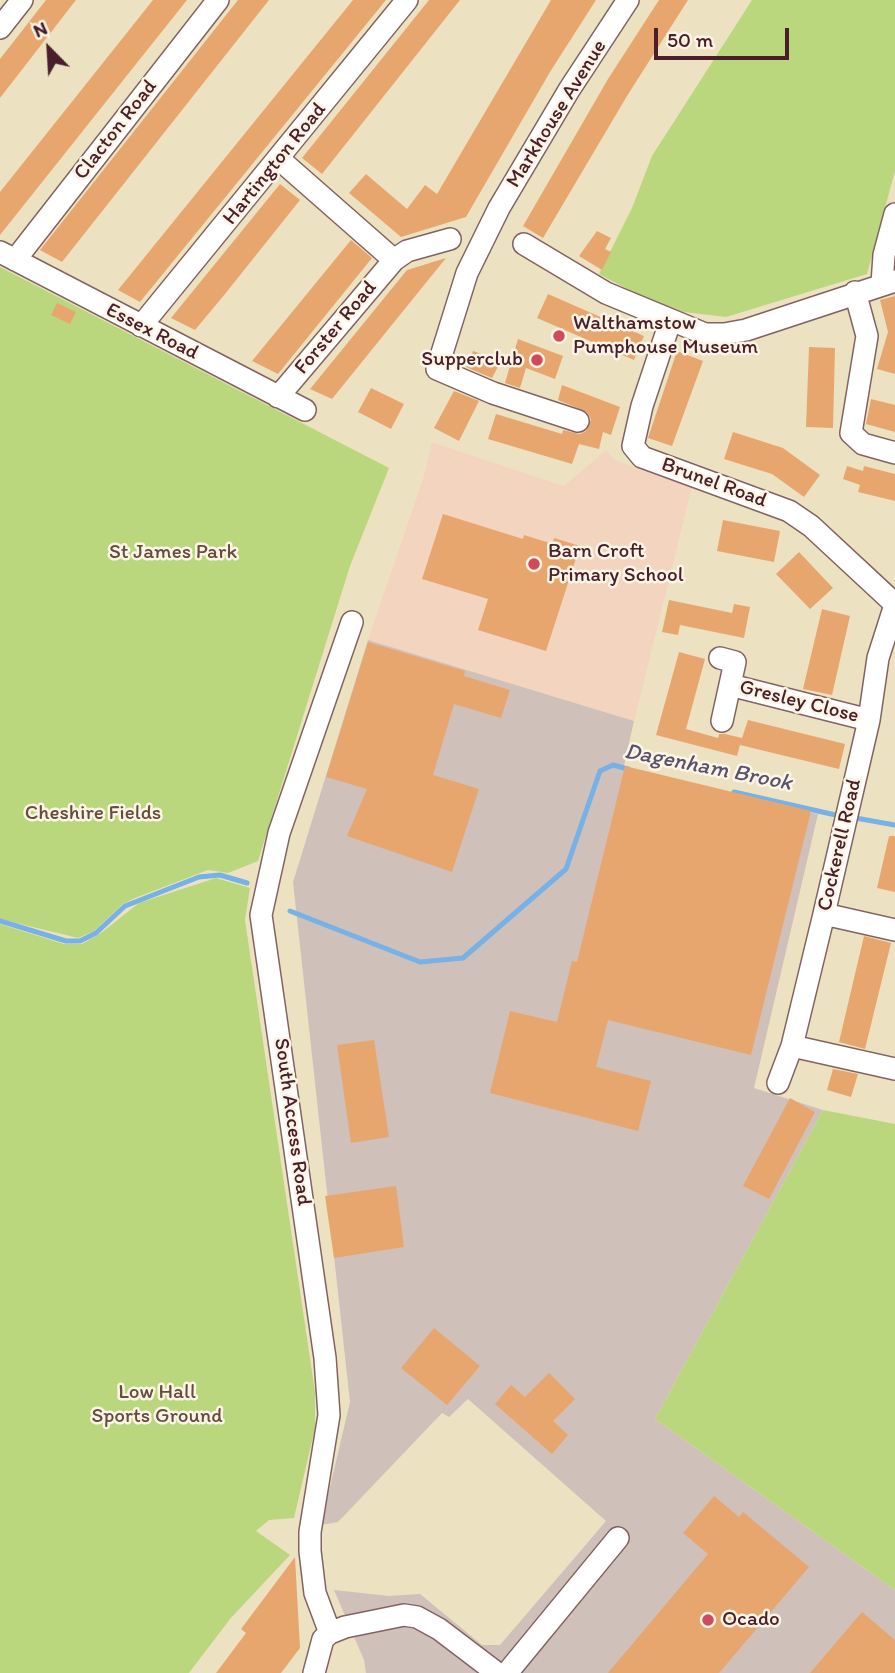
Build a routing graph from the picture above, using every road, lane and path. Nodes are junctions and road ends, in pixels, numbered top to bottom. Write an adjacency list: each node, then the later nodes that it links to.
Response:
1 (22, 0): 5 (street)
2 (218, 0): 10 (street, Clacton Road)
3 (407, 0): 6 (street, Hartington Road)
4 (628, 0): 18 (street, Markhouse Avenue)
5 (0, 28)
6 (279, 159): 11 (street); 15 (street, Hartington Road)
7 (895, 214): 12 (street)
8 (450, 239): 11 (street, Forster Road)
9 (524, 244): 14 (street)
10 (7, 256): 15 (street, Essex Road)
11 (394, 260): 16 (street, Forster Road)
12 (889, 283): 13 (street)
13 (855, 292): 14 (street); 19 (street)
14 (670, 322): 20 (street, Brunel Road)
15 (141, 326): 16 (street, Essex Road)
16 (278, 397): 17 (street, Essex Road)
17 (305, 410)
18 (578, 421)
19 (895, 453)
20 (895, 604): 24 (street, Cockerell Road)
21 (352, 622): 32 (street, South Access Road)
22 (720, 658): 23 (street, Gresley Close)
23 (730, 685): 24 (street, Gresley Close); 25 (street, Gresley Close)
24 (869, 720): 26 (street, Cockerell Road)
25 (722, 721)
26 (824, 914): 27 (street); 28 (street, Cockerell Road)
27 (895, 930)
28 (792, 1046): 29 (street); 30 (street, Cockerell Road)
29 (895, 1069)
30 (778, 1083)
31 (618, 1538): 35 (street)
32 (330, 1633): 33 (street); 34 (street)
33 (314, 1673)
34 (497, 1673)
35 (508, 1673)

